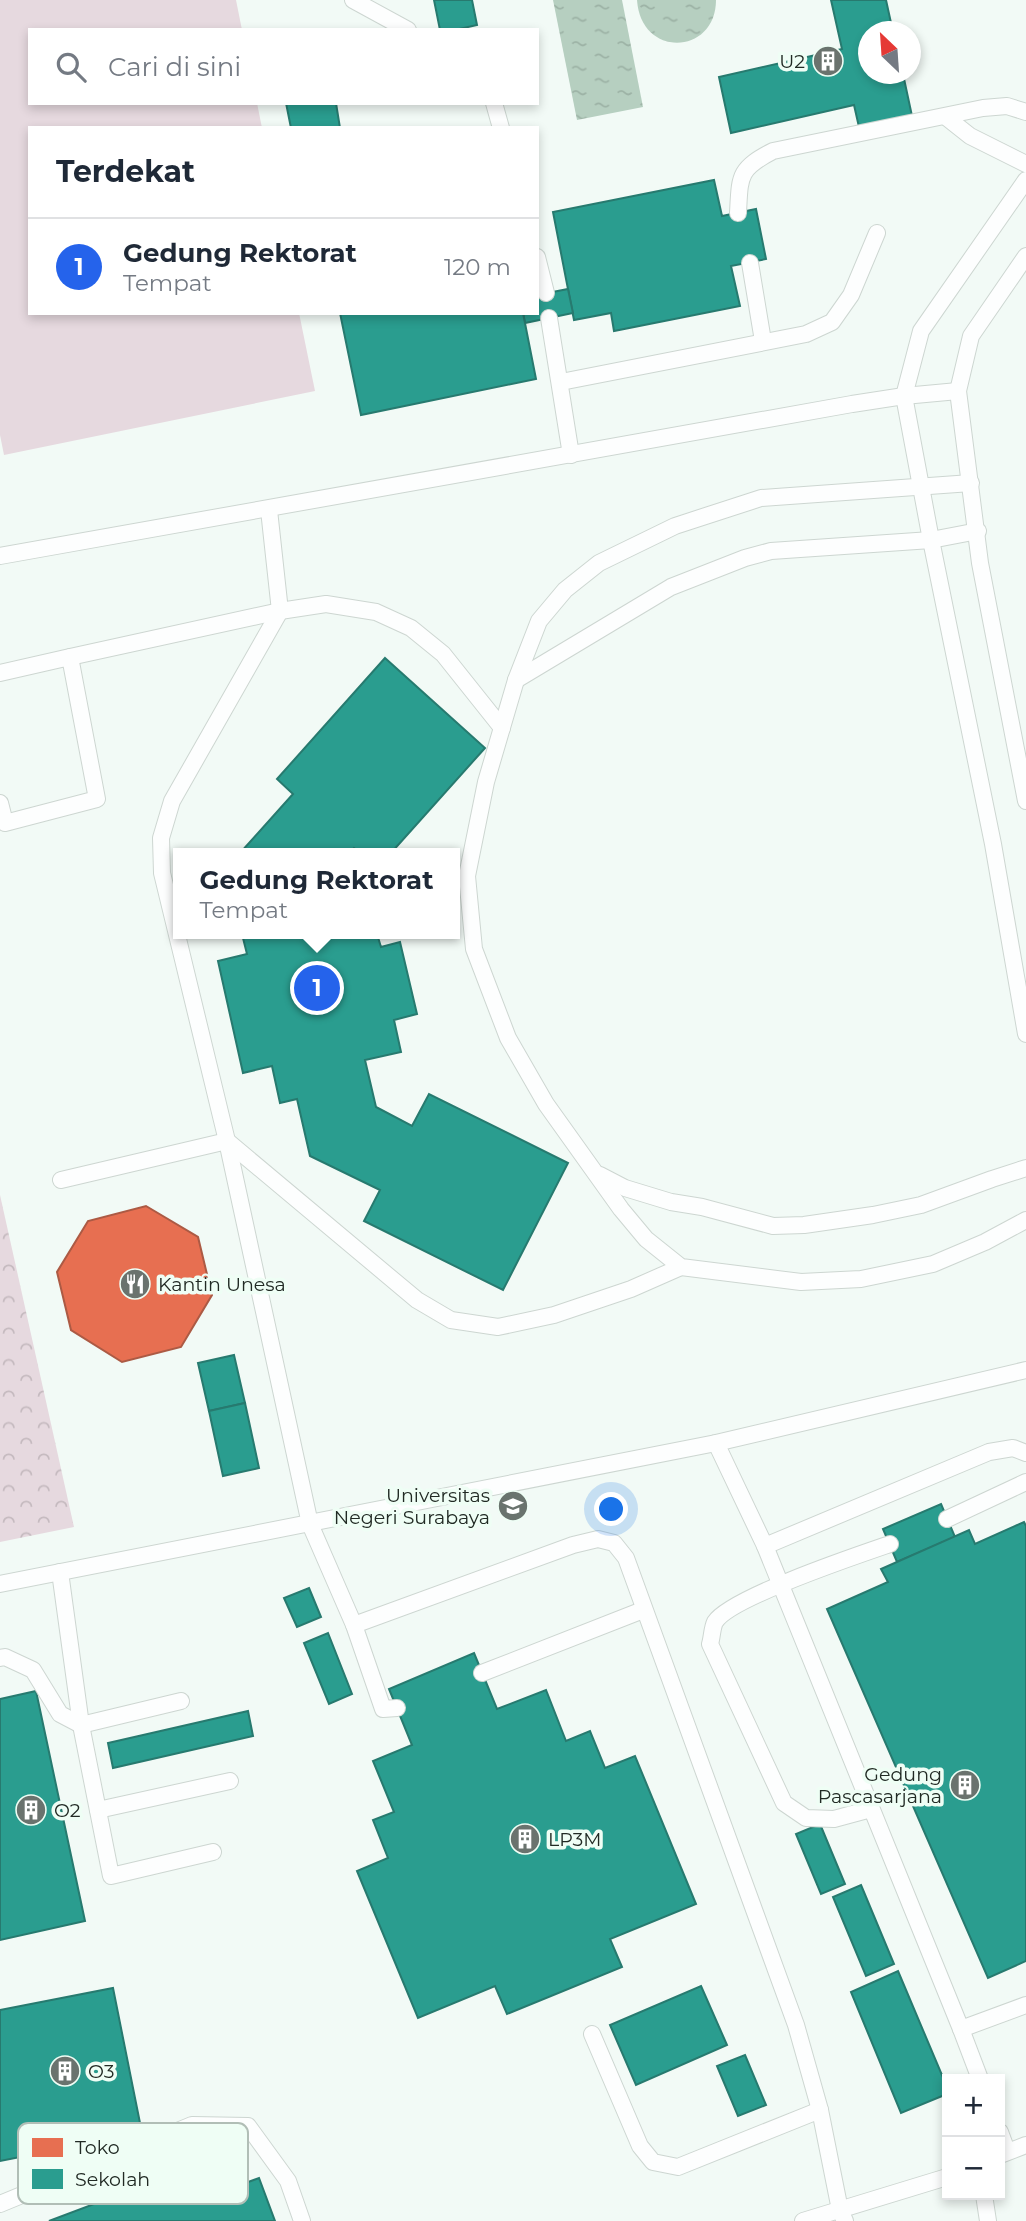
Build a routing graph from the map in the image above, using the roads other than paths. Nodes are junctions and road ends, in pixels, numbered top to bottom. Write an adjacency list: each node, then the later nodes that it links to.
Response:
1 (353, 0): 2 (lane)
2 (404, 28)
3 (495, 105): 6 (lane)
4 (1026, 112): 5 (lane)
5 (946, 117): 7 (lane); 9 (lane)
6 (500, 126)
7 (1026, 164)
8 (1026, 180): 19 (lane)
9 (738, 213)
10 (877, 233): 16 (lane)
11 (1026, 256): 18 (lane)
12 (750, 262): 16 (lane)
13 (539, 265): 14 (lane)
14 (546, 293)
15 (550, 318): 17 (lane)
16 (763, 341): 17 (lane)
17 (561, 382): 20 (lane)
18 (958, 391): 19 (lane); 21 (lane)
19 (904, 396): 20 (lane); 22 (lane)
20 (571, 455): 23 (lane)
21 (971, 483): 22 (lane); 24 (lane)
22 (921, 487): 25 (lane); 30 (lane)
23 (269, 510): 26 (lane); 27 (lane)
24 (978, 531): 25 (lane); 32 (lane)
25 (931, 540): 30 (lane); 36 (lane)
26 (0, 556)
27 (280, 611): 28 (lane); 31 (lane); 34 (lane)
28 (70, 657): 29 (lane); 33 (lane)
29 (0, 673)
30 (516, 680): 31 (lane)
31 (502, 728): 39 (lane)
32 (1026, 801)
33 (0, 803)
34 (173, 919)
35 (178, 939): 37 (lane)
36 (1026, 1034)
37 (227, 1142): 40 (lane); 42 (lane); 48 (lane)
38 (1026, 1168): 39 (lane)
39 (597, 1174): 42 (lane)
40 (61, 1180)
41 (1026, 1220): 42 (lane)
42 (681, 1267)
43 (1026, 1370): 44 (lane)
44 (716, 1443): 48 (lane); 50 (lane)
45 (1026, 1453): 50 (lane)
46 (1026, 1482): 47 (lane)
47 (947, 1519)
48 (310, 1524): 51 (lane); 55 (lane)
49 (890, 1544): 53 (lane)
50 (765, 1546): 53 (lane)
51 (60, 1572): 52 (lane); 60 (lane)
52 (0, 1584)
53 (780, 1585): 63 (lane); 63 (lane)
54 (643, 1610): 55 (lane); 57 (lane); 69 (lane)
55 (354, 1625): 59 (lane)
56 (0, 1658): 60 (lane)
57 (482, 1673)
58 (181, 1701): 60 (lane)
59 (397, 1707)
60 (81, 1725): 62 (lane)
61 (230, 1782): 62 (lane)
62 (98, 1810): 64 (lane)
63 (871, 1810): 66 (lane)
64 (213, 1852)
65 (1026, 2005): 66 (lane)
66 (961, 2029): 68 (lane)
67 (592, 2034): 69 (lane)
68 (978, 2074)
69 (820, 2110): 77 (lane)
70 (248, 2126): 78 (lane)
71 (1026, 2146): 72 (lane)
72 (1005, 2152)
73 (942, 2179): 77 (lane)
74 (18, 2197): 76 (lane)
75 (985, 2200): 80 (lane)
76 (0, 2204)
77 (843, 2215): 79 (lane)
78 (302, 2221)
79 (803, 2221)
80 (988, 2221)

